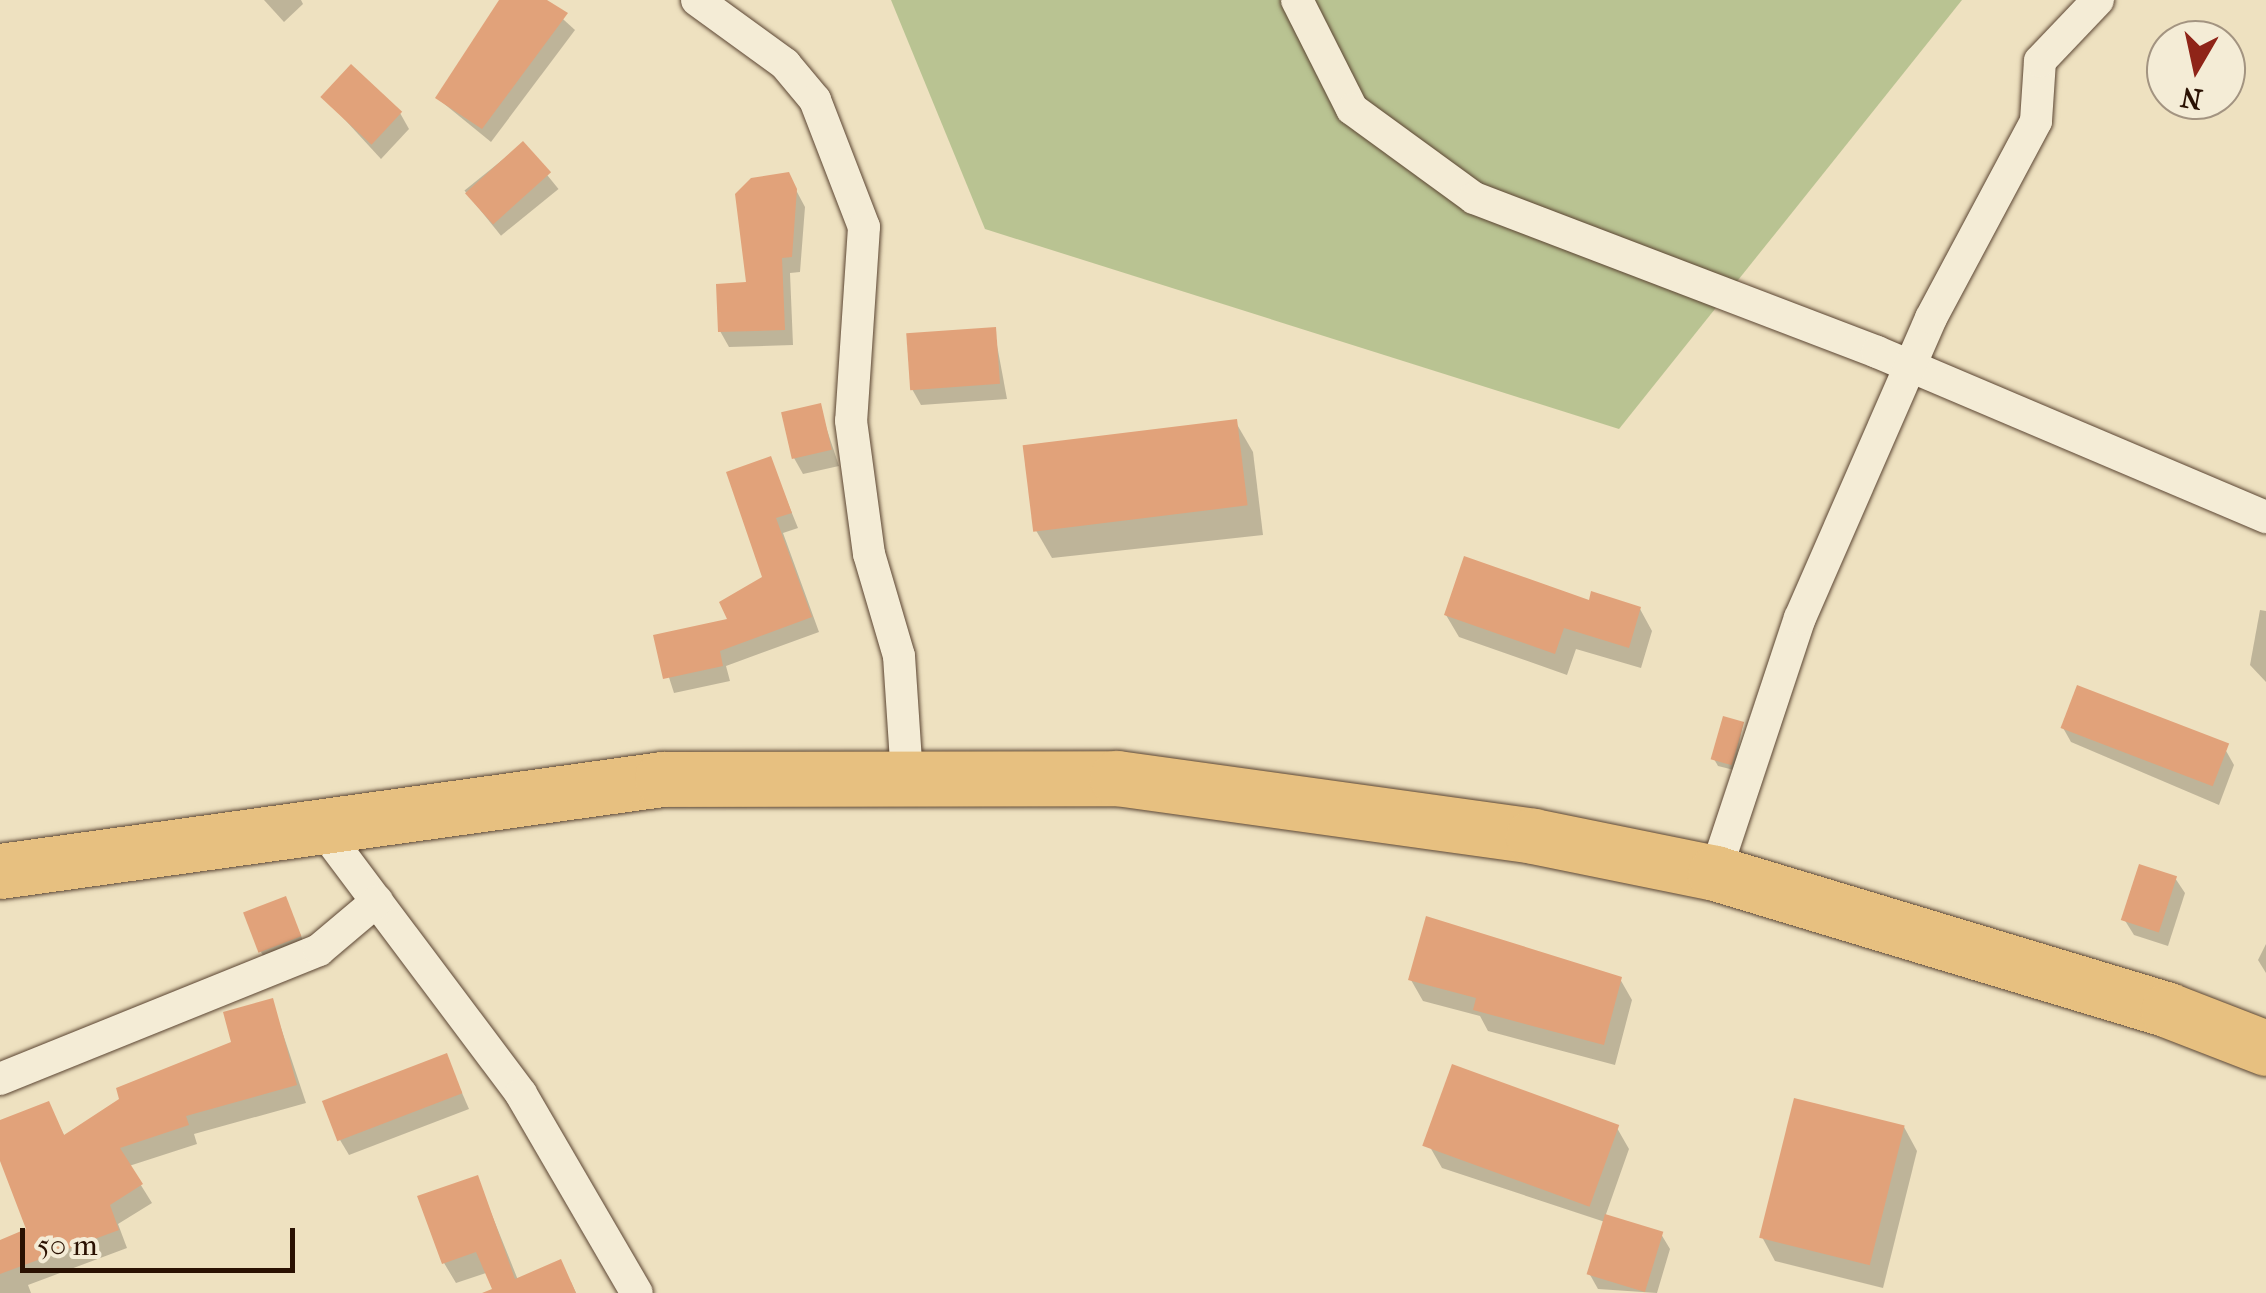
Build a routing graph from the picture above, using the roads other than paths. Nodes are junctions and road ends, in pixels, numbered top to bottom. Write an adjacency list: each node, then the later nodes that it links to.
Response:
1 (697, 0): 6 (street)
2 (1297, 0): 4 (street)
3 (2098, 0): 4 (street)
4 (1912, 367): 5 (street); 9 (street)
5 (2266, 517)
6 (907, 775): 7 (highway); 9 (highway)
7 (317, 822): 8 (highway); 10 (street)
8 (0, 870)
9 (1714, 872): 11 (highway)
10 (377, 901): 12 (street); 13 (street)
11 (2266, 1048)
12 (0, 1079)
13 (638, 1293)

